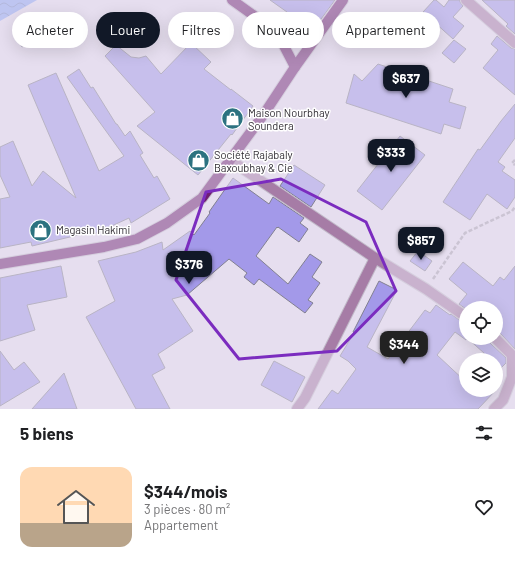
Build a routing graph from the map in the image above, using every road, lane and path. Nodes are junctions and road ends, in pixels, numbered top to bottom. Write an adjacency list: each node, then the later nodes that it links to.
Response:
1 (232, 0): 5 (main road)
2 (343, 0): 5 (main road)
3 (466, 0): 4 (street)
4 (515, 43)
5 (295, 67): 6 (main road)
6 (230, 160): 10 (street); 11 (main road)
7 (515, 160): 8 (path)
8 (515, 165)
9 (515, 207): 12 (path)
10 (374, 258): 12 (street); 15 (street)
11 (0, 264)
12 (426, 289): 13 (street)
13 (459, 312)
14 (502, 345): 16 (street)
15 (297, 409)
16 (494, 409)

